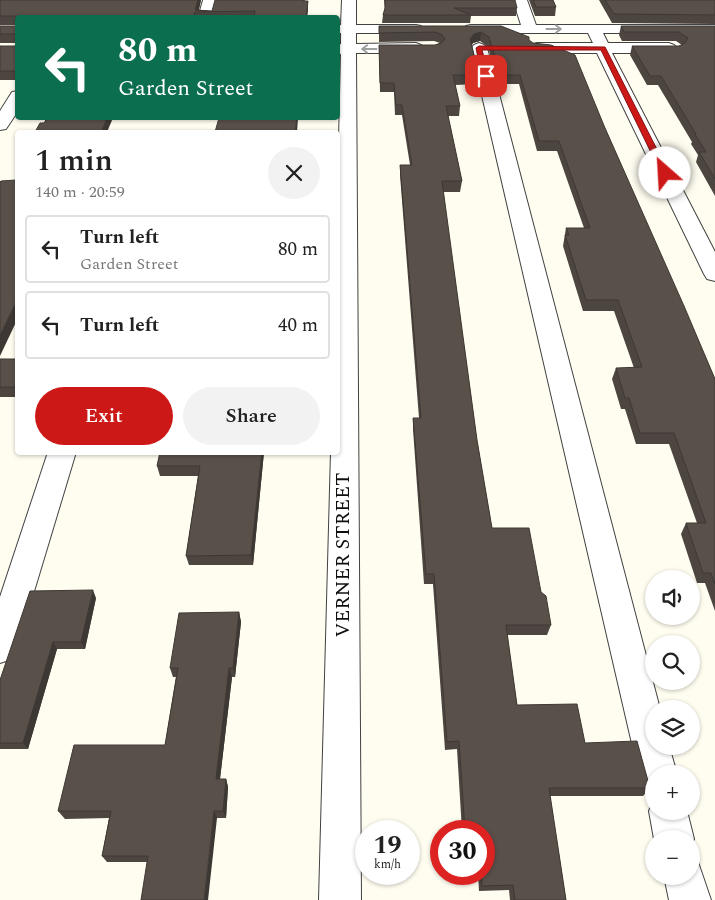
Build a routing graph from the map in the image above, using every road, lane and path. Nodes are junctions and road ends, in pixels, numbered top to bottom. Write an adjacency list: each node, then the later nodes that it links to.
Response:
1 (210, 0): 4 (street)
2 (349, 0): 10 (street, VERNER STREET)
3 (520, 0): 7 (street)
4 (206, 15)
5 (432, 29): 10 (street)
6 (452, 29): 7 (street)
7 (530, 29): 8 (street, one-way to 8)
8 (593, 29): 9 (street); 14 (street)
9 (715, 29)
10 (343, 39): 11 (street, one-way to 10); 23 (street, VERNER STREET)
11 (431, 48)
12 (479, 48): 21 (street)
13 (526, 48): 14 (street)
14 (603, 48): 15 (street); 18 (street)
15 (687, 48)
16 (15, 101): 17 (street)
17 (0, 125)
18 (715, 274)
19 (61, 455): 20 (street)
20 (0, 648)
21 (656, 765)
22 (686, 885): 24 (street)
23 (340, 900)
24 (690, 900)

